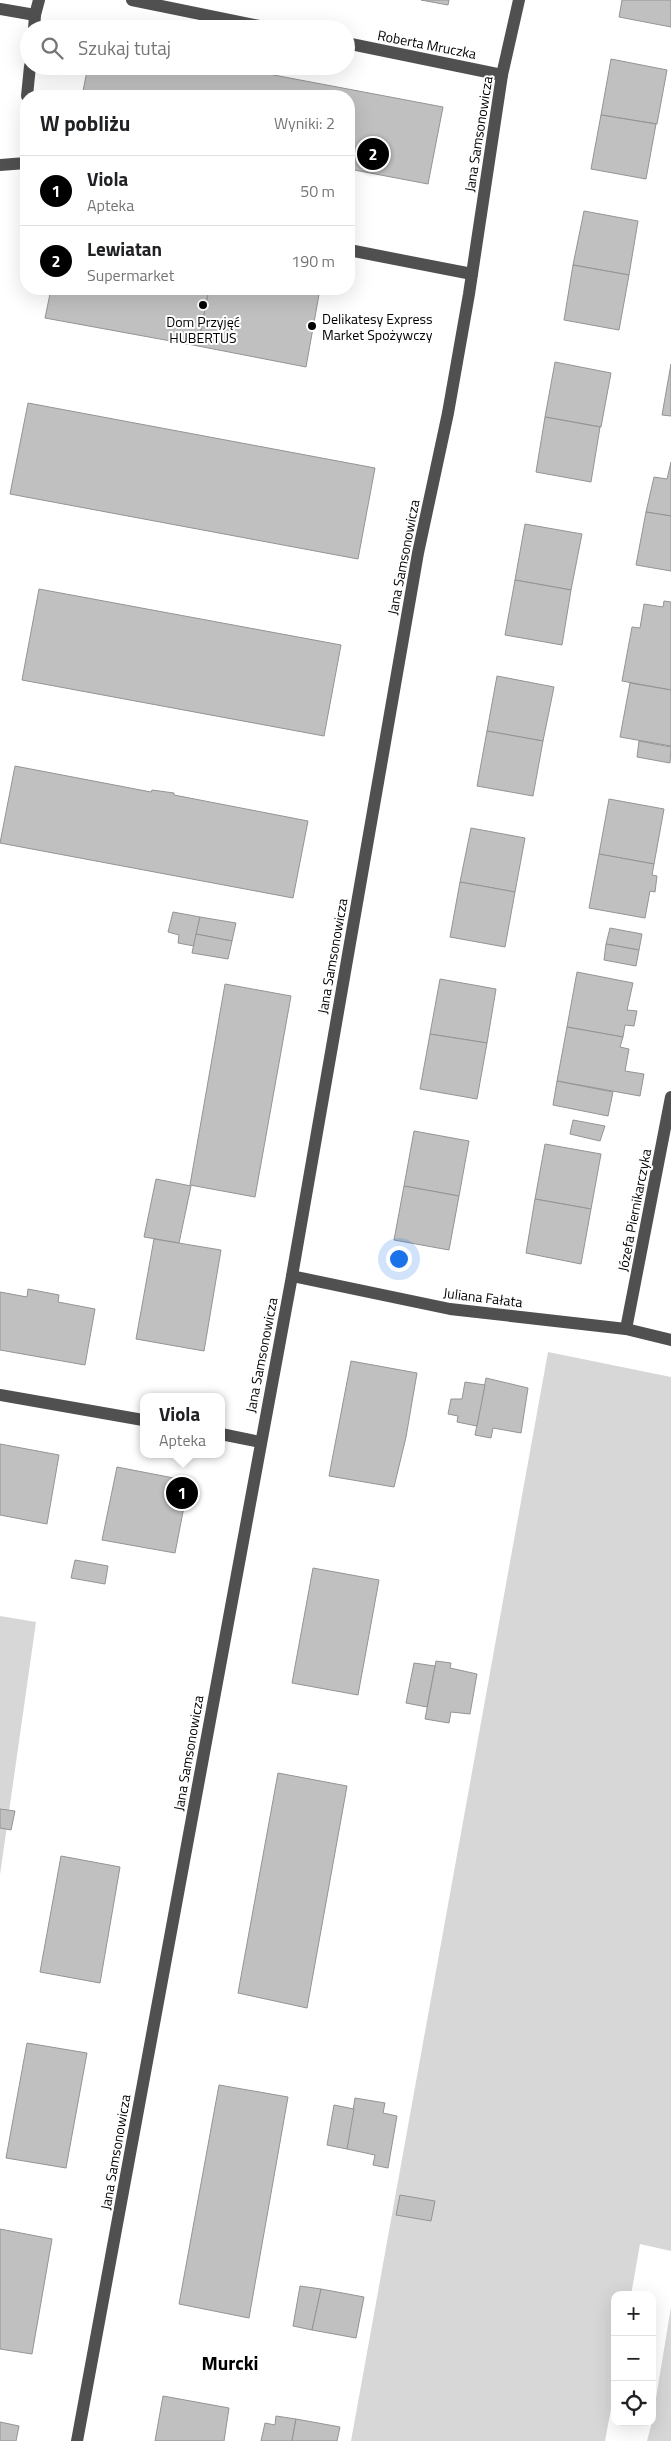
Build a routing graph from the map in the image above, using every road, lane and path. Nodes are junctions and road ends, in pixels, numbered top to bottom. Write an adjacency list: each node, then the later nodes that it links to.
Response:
1 (39, 0): 5 (street)
2 (132, 0): 7 (street)
3 (519, 0): 10 (street, Jana Samsonowicza)
4 (0, 10): 5 (street)
5 (35, 15): 6 (street)
6 (35, 20)
7 (230, 20)
8 (355, 45): 10 (street, Roberta Mruczka)
9 (29, 75): 11 (street)
10 (502, 75): 15 (street, Jana Samsonowicza)
11 (28, 90)
12 (20, 163): 13 (street)
13 (0, 165)
14 (355, 251): 15 (street)
15 (472, 274): 17 (street, Jana Samsonowicza)
16 (671, 1097): 18 (street, Józefa Piernikarczyka)
17 (292, 1276): 18 (street, Juliana Fałata); 23 (street, Jana Samsonowicza)
18 (626, 1329): 19 (street, Juliana Fałata)
19 (671, 1340)
20 (0, 1395): 21 (street)
21 (140, 1419)
22 (225, 1435): 23 (street)
23 (260, 1442): 24 (street, Jana Samsonowicza)
24 (77, 2441)

